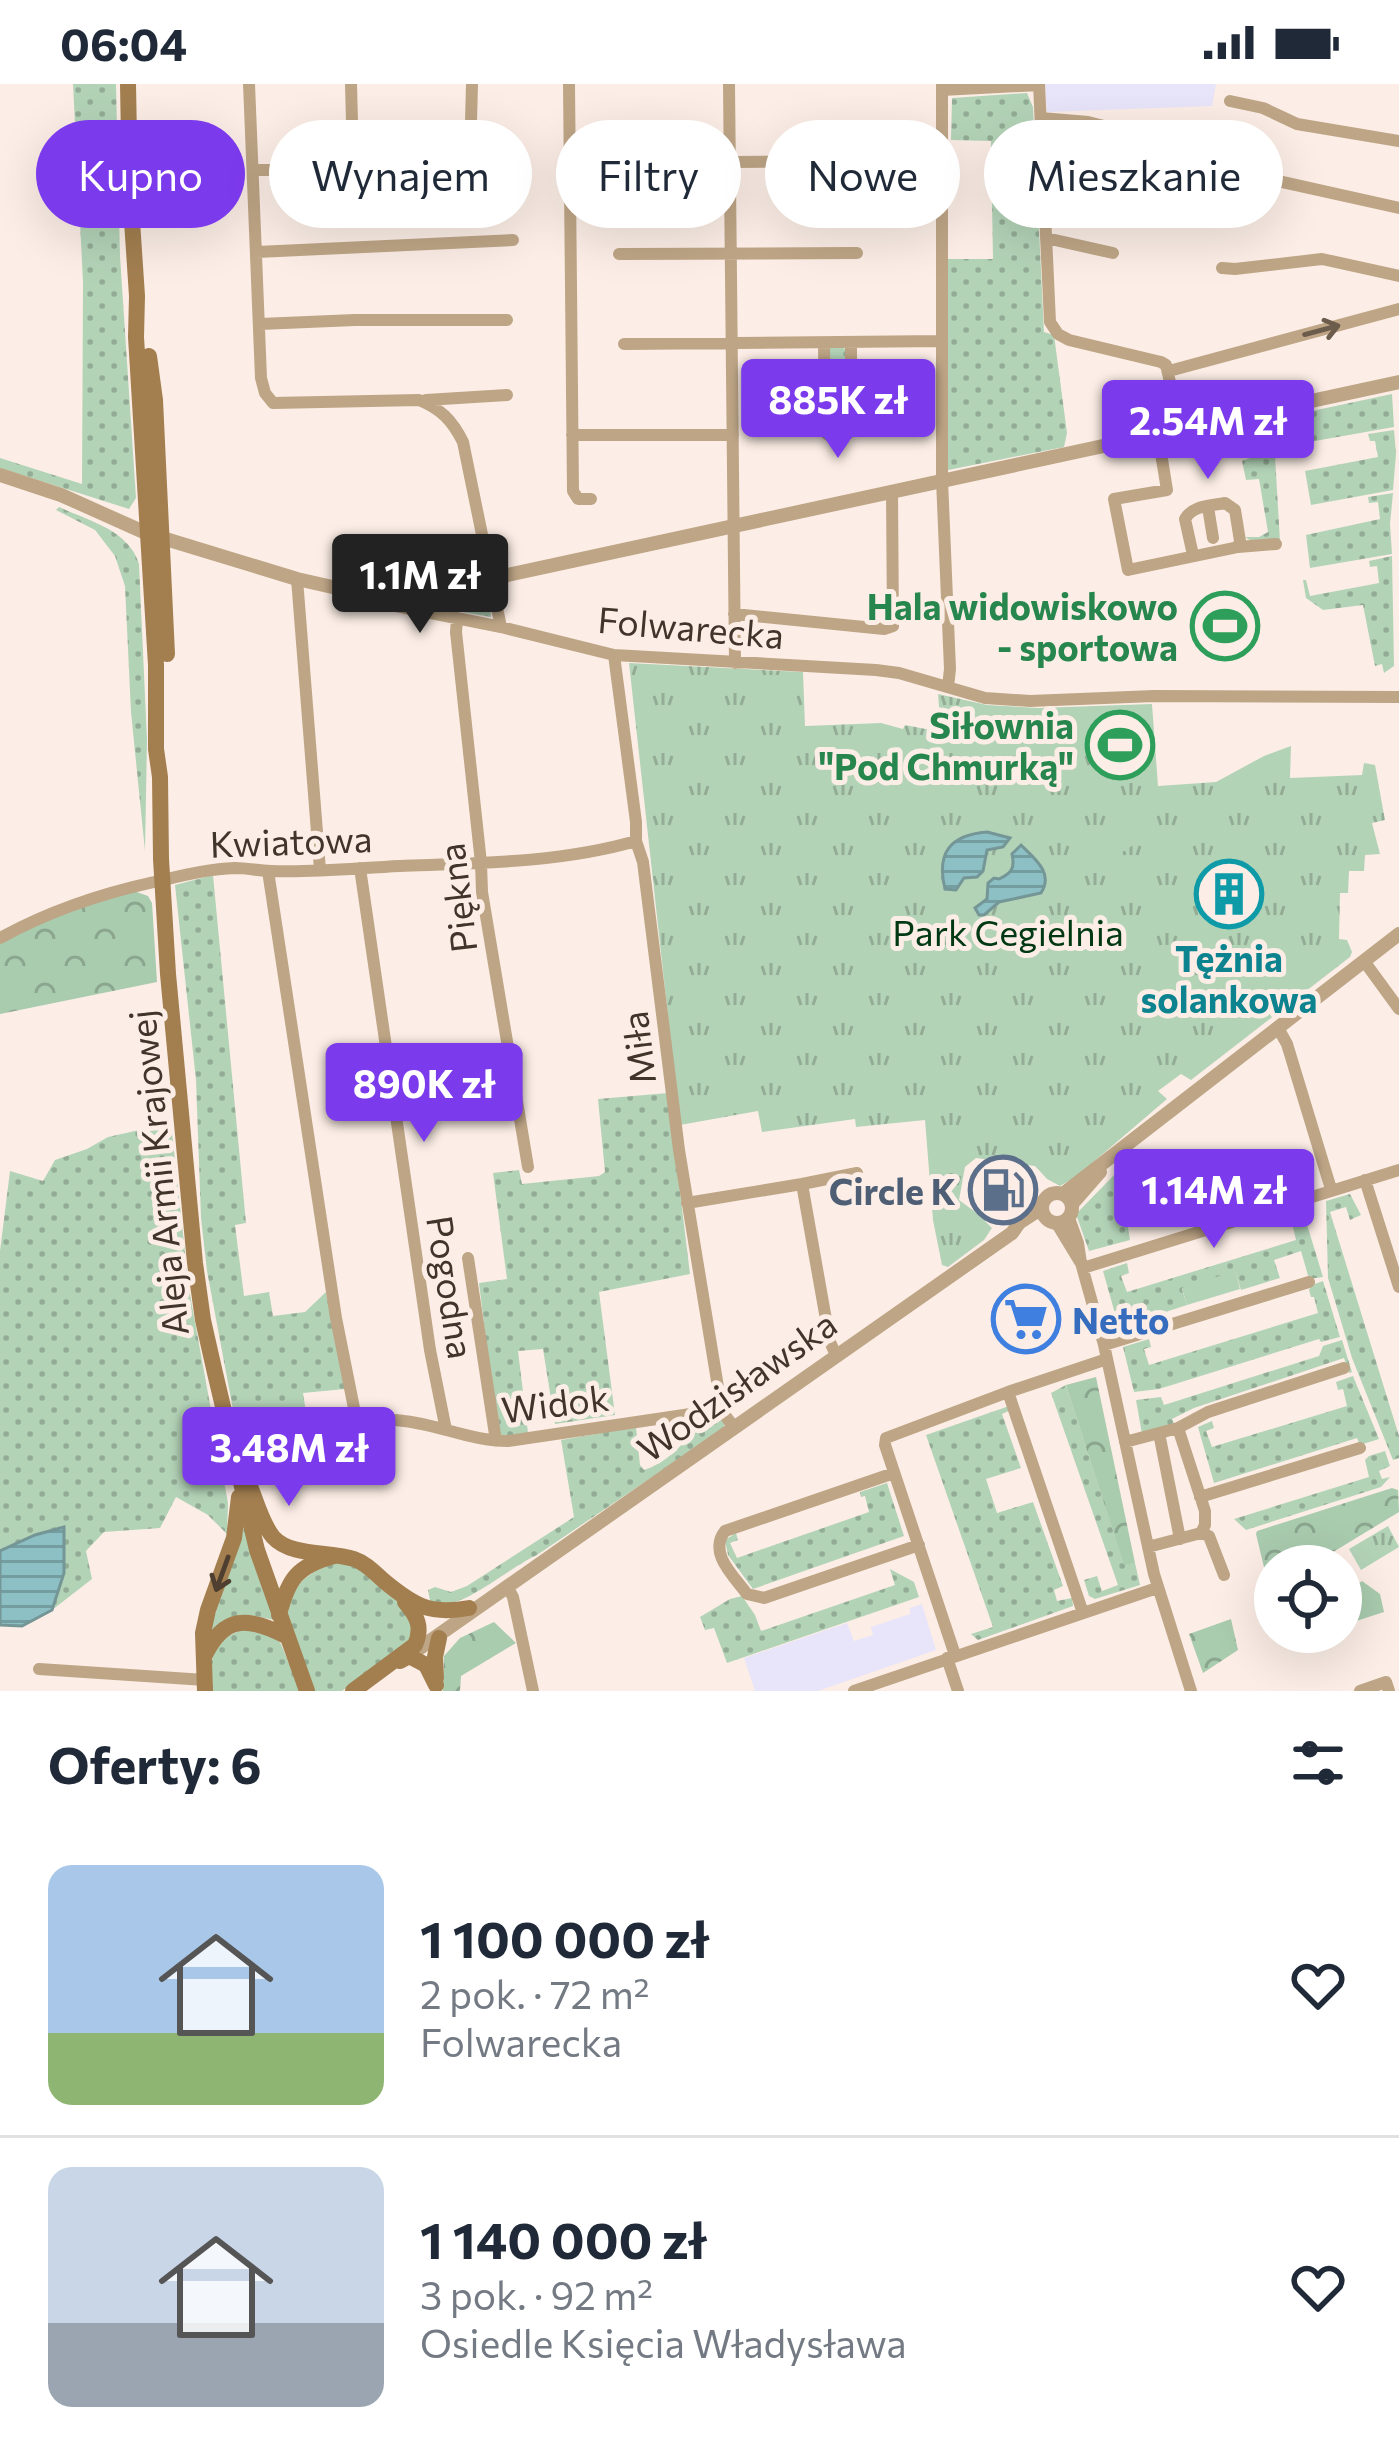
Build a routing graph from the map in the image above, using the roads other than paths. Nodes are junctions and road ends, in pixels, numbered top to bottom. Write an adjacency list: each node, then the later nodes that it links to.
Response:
1 (128, 84): 52 (main road, Aleja Armii Krajowej)
2 (249, 84): 16 (street)
3 (351, 84): 11 (street)
4 (472, 84): 12 (street)
5 (569, 84): 43 (street)
6 (729, 84): 13 (street)
7 (1039, 85): 8 (street); 10 (street)
8 (942, 87): 33 (street)
9 (1230, 101): 15 (street)
10 (1041, 118): 14 (street); 21 (street)
11 (352, 120)
12 (471, 120)
13 (729, 120)
14 (1064, 120)
15 (1399, 141)
16 (254, 170): 17 (street); 23 (street)
17 (269, 170)
18 (1283, 182): 19 (street)
19 (1399, 208)
20 (731, 228): 24 (street)
21 (1046, 238): 26 (street); 38 (street)
22 (513, 240): 23 (street)
23 (257, 252): 32 (street)
24 (731, 253): 25 (street); 27 (street); 37 (street)
25 (856, 253)
26 (1113, 253)
27 (619, 254)
28 (1222, 268): 29 (street)
29 (1399, 276)
30 (1399, 309): 38 (street, one-way to 30)
31 (507, 320): 32 (street)
32 (260, 324): 41 (street)
33 (942, 341): 34 (street); 47 (street)
34 (851, 342): 35 (street); 35 (street)
35 (824, 343): 37 (street)
36 (624, 344): 37 (street)
37 (732, 344): 44 (street)
38 (1168, 371): 42 (street)
39 (1399, 382): 42 (street)
40 (507, 395): 41 (street)
41 (418, 400): 57 (street)
42 (1181, 430): 45 (street)
43 (572, 435): 44 (street); 49 (street)
44 (733, 435): 51 (street)
45 (1158, 435): 47 (street); 56 (street)
46 (0, 475): 52 (street, Folwarecka)
47 (942, 480): 48 (street); 67 (street)
48 (892, 491): 51 (street); 62 (street)
49 (591, 499)
50 (1208, 507): 53 (street); 55 (street); 56 (street)
51 (734, 526): 57 (street); 62 (street)
52 (156, 536): 58 (street, Folwarecka); 74 (main road, Aleja Armii Krajowej)
53 (1214, 538)
54 (1276, 544): 55 (street)
55 (1238, 547): 56 (street)
56 (1193, 555)
57 (490, 578): 60 (street); 64 (street)
58 (297, 579): 59 (street, Folwarecka); 72 (street)
59 (359, 592): 60 (street); 61 (street, Folwarecka)
60 (405, 594): 61 (street)
61 (393, 606): 63 (street, Folwarecka)
62 (734, 614): 66 (street)
63 (457, 619): 64 (street, Folwarecka); 70 (street, Piękna)
64 (501, 627): 65 (street, Folwarecka)
65 (614, 655): 66 (street, Folwarecka); 69 (street, Miła)
66 (735, 663): 67 (street, Folwarecka)
67 (947, 687): 68 (street, Folwarecka)
68 (1399, 698)
69 (636, 841): 70 (street, Kwiatowa); 86 (street, Miła)
70 (481, 863): 71 (street, Kwiatowa); 80 (street, Piękna)
71 (360, 868): 72 (street, Kwiatowa); 101 (street, Pogodna)
72 (320, 870): 73 (street, Kwiatowa)
73 (268, 872): 74 (street, Kwiatowa); 97 (street)
74 (162, 880): 76 (street, Kwiatowa); 106 (main road, Aleja Armii Krajowej)
75 (1399, 934): 77 (street, Wodzisławska)
76 (0, 938)
77 (1364, 961): 78 (street); 79 (street, Wodzisławska)
78 (1399, 1010)
79 (1278, 1028): 85 (street); 87 (street, Wodzisławska)
80 (528, 1167)
81 (1399, 1170): 83 (street)
82 (857, 1173): 84 (street)
83 (1365, 1180): 85 (street); 91 (street)
84 (802, 1184): 86 (street); 93 (street)
85 (1331, 1189): 89 (street)
86 (687, 1203): 96 (street, Miła)
87 (1058, 1211): 89 (street); 93 (street, Wodzisławska)
88 (468, 1258): 103 (street)
89 (1082, 1265): 92 (street)
90 (1309, 1282): 92 (street)
91 (1399, 1287)
92 (1105, 1352): 95 (street); 104 (street)
93 (836, 1355): 98 (street, Wodzisławska)
94 (1344, 1368): 100 (street)
95 (1008, 1392): 107 (street); 120 (street)
96 (716, 1404): 98 (street); 103 (street, Widok)
97 (357, 1423): 99 (street, Widok); 101 (street, Widok)
98 (734, 1426): 117 (street, Wodzisławska)
99 (328, 1428)
100 (1178, 1428): 102 (street); 109 (street)
101 (446, 1430): 103 (street, Widok)
102 (1159, 1433): 104 (street); 111 (street)
103 (496, 1441)
104 (1125, 1442): 113 (street)
105 (1360, 1448): 109 (street)
106 (231, 1450): 108 (main road, Aleja Armii Krajowej); 114 (main road)
107 (894, 1473): 112 (street); 112 (street)
108 (241, 1490): 121 (main road, Aleja Armii Krajowej); 126 (main road, one-way to 126)
109 (1200, 1497): 110 (street)
110 (1201, 1533): 111 (street); 115 (street)
111 (1180, 1539): 113 (street)
112 (919, 1545): 125 (street)
113 (1148, 1547): 116 (street)
114 (336, 1556): 118 (main road); 121 (main road)
115 (1224, 1575)
116 (1157, 1588): 120 (street); 136 (street)
117 (503, 1589): 119 (street, Wodzisławska); 123 (street, Wodzisławska); 133 (street)
118 (397, 1592): 119 (main road); 124 (main road)
119 (469, 1608): 124 (street, Wodzisławska)
120 (1083, 1612): 125 (street)
121 (278, 1616): 122 (main road, Aleja Armii Krajowej)
122 (286, 1636): 126 (main road); 131 (main road, Aleja Armii Krajowej)
123 (439, 1638): 124 (street, Wodzisławska); 130 (main road)
124 (412, 1650): 130 (main road); 132 (main road, Wodzisławska)
125 (951, 1657): 134 (street); 135 (street)
126 (204, 1658): 129 (main road)
127 (38, 1669): 129 (street)
128 (1391, 1684): 137 (street)
129 (205, 1685)
130 (436, 1688)
131 (307, 1691)
132 (353, 1691)
133 (533, 1691)
134 (854, 1691)
135 (958, 1691)
136 (1191, 1691)
137 (1360, 1691)

